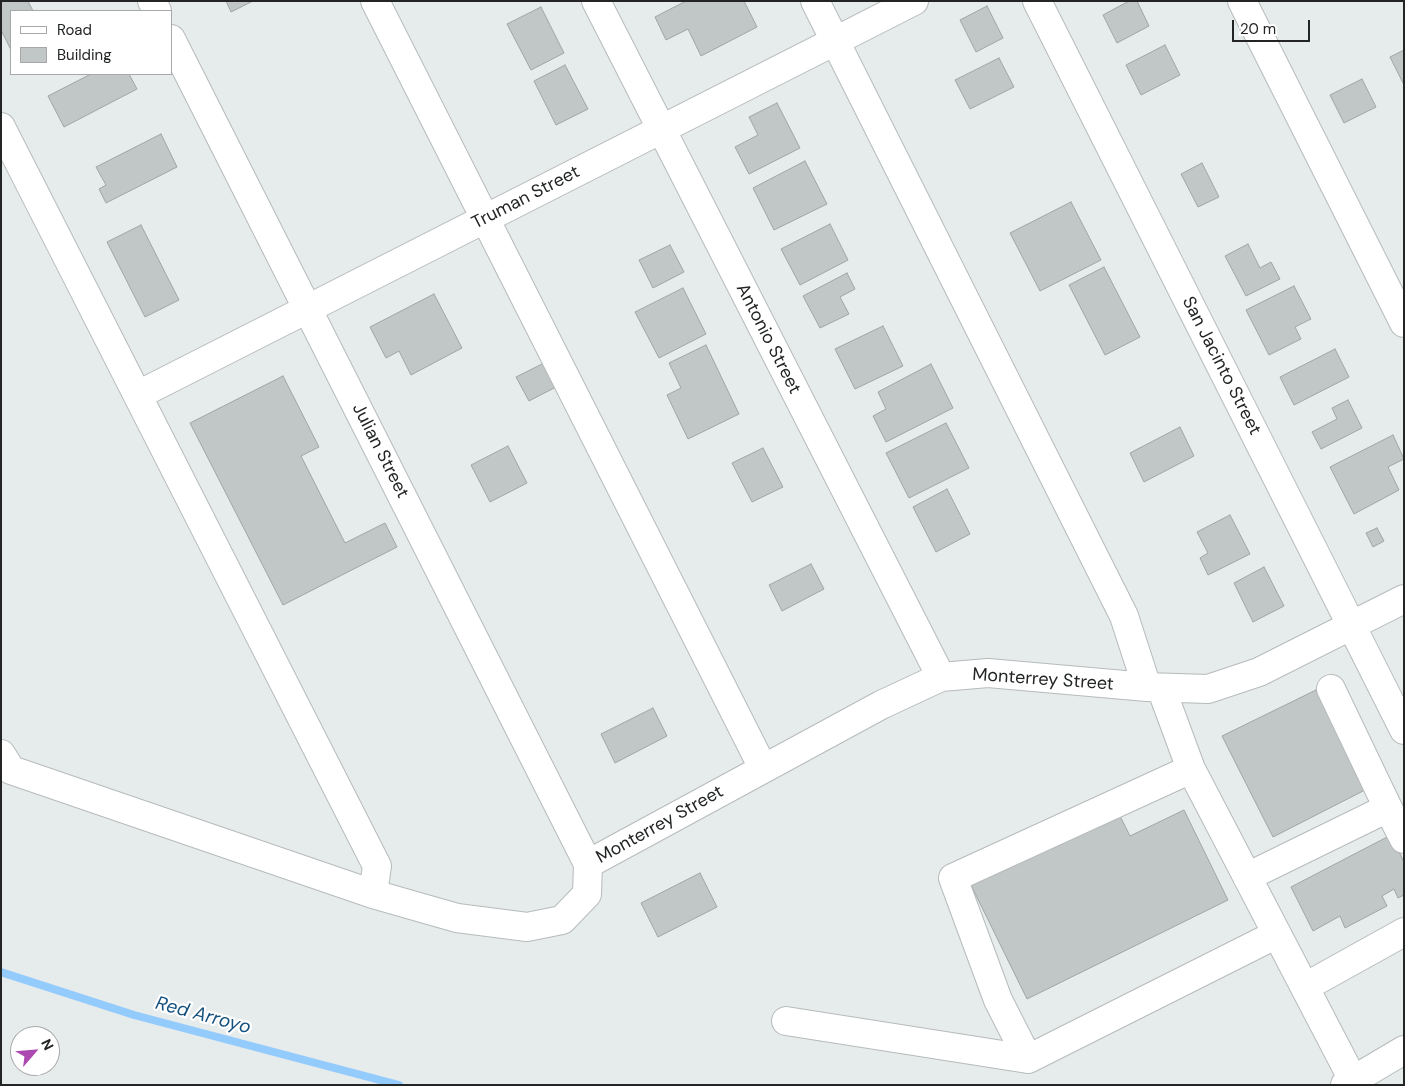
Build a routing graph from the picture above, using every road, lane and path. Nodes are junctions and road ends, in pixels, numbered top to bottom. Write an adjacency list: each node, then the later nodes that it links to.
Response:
1 (375, 1): 11 (street)
2 (596, 1): 10 (street, Antonio Street)
3 (815, 1): 8 (street)
4 (914, 1): 8 (street, Truman Street)
5 (1037, 1): 16 (street, San Jacinto Street)
6 (1242, 1): 13 (street)
7 (172, 41): 12 (street, Julian Street)
8 (835, 42): 10 (street, Truman Street); 18 (street)
9 (1, 127): 14 (street)
10 (661, 130): 11 (street, Truman Street); 17 (street, Antonio Street)
11 (486, 219): 12 (street, Truman Street); 22 (street)
12 (308, 309): 14 (street, Truman Street); 26 (street, Julian Street)
13 (1404, 323)
14 (138, 395): 28 (street)
15 (1404, 599): 16 (street, Monterrey Street)
16 (1351, 626): 18 (street, Monterrey Street); 20 (street, San Jacinto Street)
17 (941, 677): 18 (street, Monterrey Street); 22 (street, Monterrey Street)
18 (1154, 688): 23 (street)
19 (1331, 688): 24 (street)
20 (1404, 730)
21 (1, 754): 28 (street)
22 (764, 768): 26 (street, Monterrey Street)
23 (1191, 769): 27 (street); 34 (street)
24 (1388, 808): 25 (street); 27 (street)
25 (1404, 839)
26 (588, 864): 28 (street)
27 (1247, 877): 30 (street)
28 (373, 894)
29 (1404, 932): 31 (street)
30 (1277, 934): 31 (street); 34 (street)
31 (1305, 987): 35 (street)
32 (786, 1020): 34 (street)
33 (1404, 1050): 35 (street)
34 (1028, 1059)
35 (1349, 1082)

